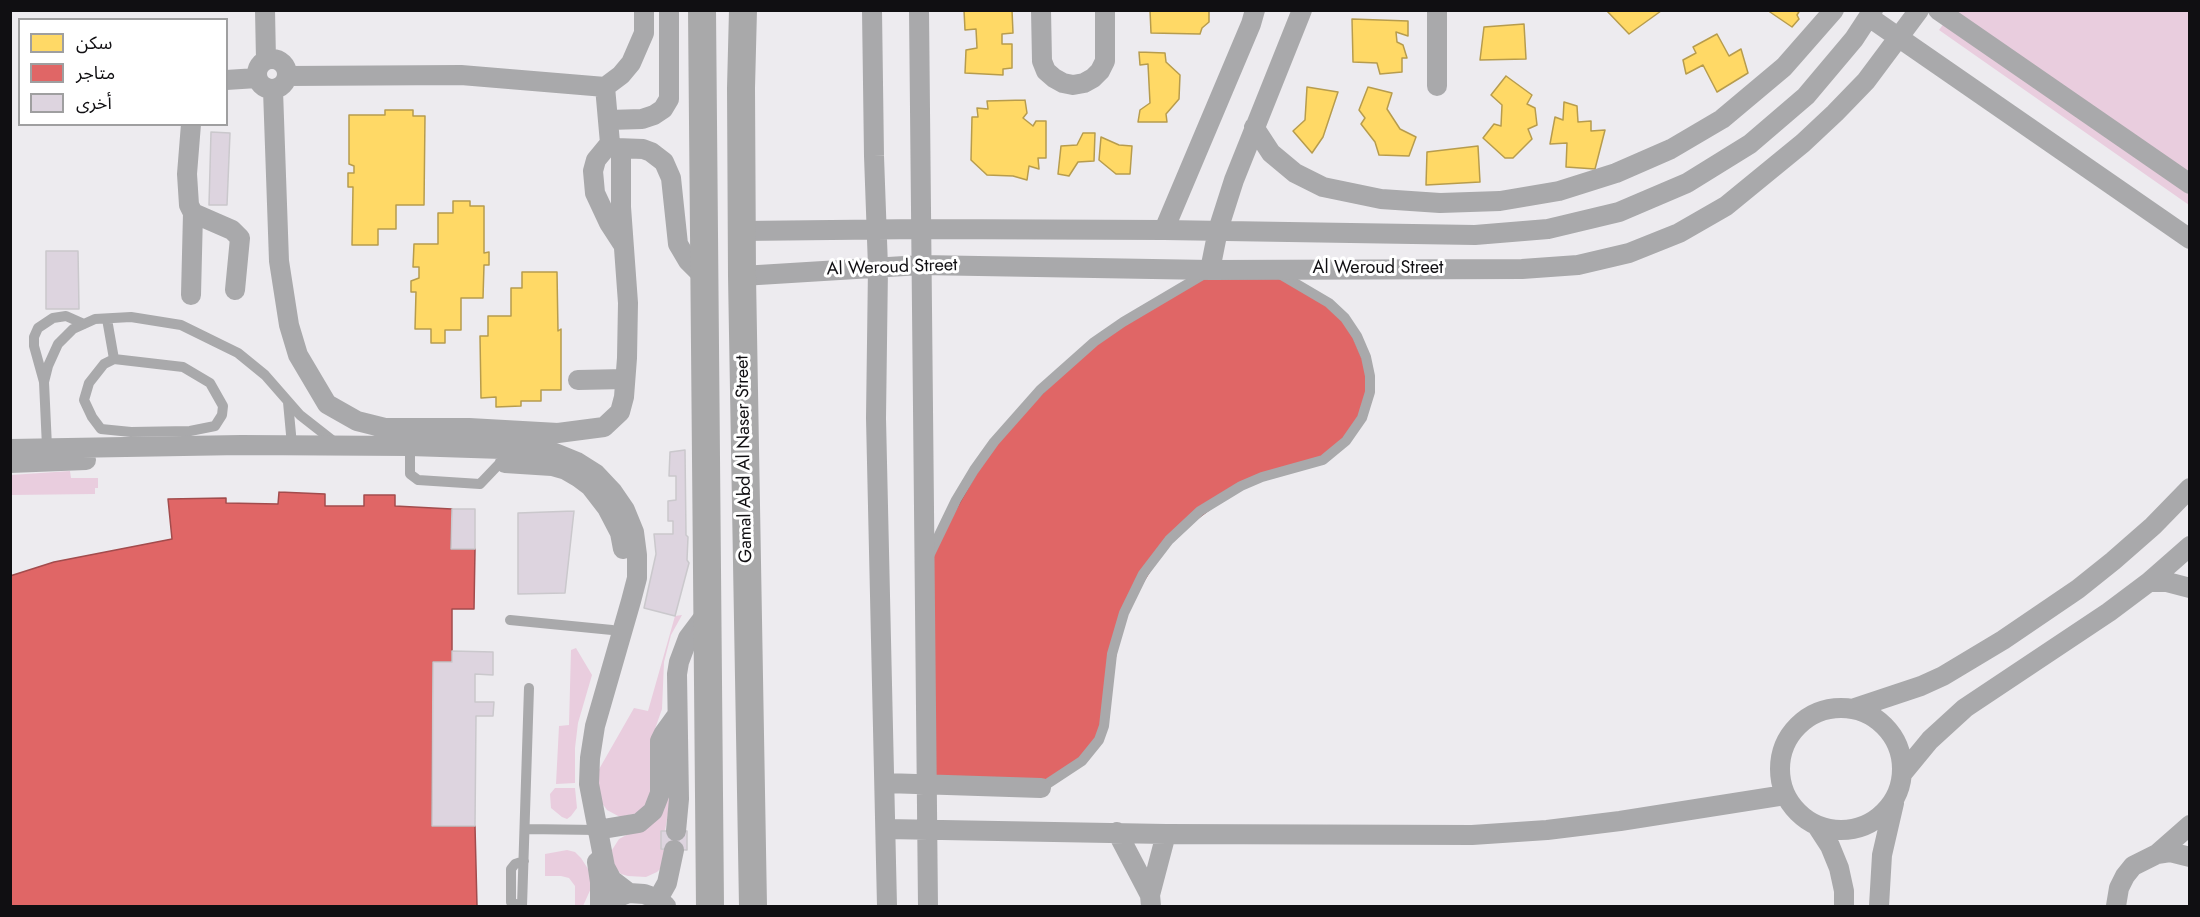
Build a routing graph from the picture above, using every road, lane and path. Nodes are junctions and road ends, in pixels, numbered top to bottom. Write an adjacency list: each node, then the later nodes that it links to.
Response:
1 (265, 10): 18 (street)
2 (644, 10): 22 (street)
3 (669, 10): 23 (street)
4 (702, 10): 41 (main road)
5 (743, 10): 33 (main road, Gamal Abd Al Naser Street)
6 (872, 10): 30 (street)
7 (919, 10): 29 (street)
8 (1041, 10): 9 (street)
9 (1105, 10)
10 (1255, 10): 31 (street)
11 (1302, 10): 25 (street)
12 (1437, 10): 21 (street)
13 (1834, 10): 25 (street)
14 (1919, 10): 17 (street, Al Weroud Street)
15 (1938, 10): 27 (street)
16 (1871, 14): 17 (street); 32 (street, Al Weroud Street)
17 (1900, 37): 34 (street); 39 (street, Al Weroud Street)
18 (262, 69): 19 (street); 20 (street); 20 (street)
19 (228, 79)
20 (280, 83): 22 (street); 47 (street)
21 (1437, 86)
22 (604, 87): 23 (street)
23 (609, 120): 26 (street)
24 (191, 126): 28 (street)
25 (1254, 127): 32 (street)
26 (616, 146): 35 (street); 35 (street); 41 (street)
27 (2190, 184)
28 (193, 213): 42 (street); 43 (street)
29 (922, 229): 30 (street, Al Weroud Street); 31 (street, Al Weroud Street); 36 (street)
30 (875, 230): 33 (street, Al Weroud Street); 37 (street)
31 (1164, 230): 32 (street, Al Weroud Street)
32 (1218, 230): 38 (street)
33 (741, 231): 40 (main road, Gamal Abd Al Naser Street)
34 (2190, 239)
35 (623, 245): 47 (street)
36 (921, 265): 37 (street, Al Weroud Street); 38 (street, Al Weroud Street); 59 (street)
37 (878, 267): 40 (street, Al Weroud Street); 69 (street)
38 (1210, 270): 39 (street, Al Weroud Street); 59 (lane)
39 (1273, 270): 71 (lane)
40 (742, 276): 92 (main road, Gamal Abd Al Naser Street)
41 (704, 277): 62 (main road)
42 (235, 290)
43 (191, 295)
44 (107, 319): 45 (lane); 46 (lane); 50 (lane)
45 (84, 324): 49 (lane); 49 (lane)
46 (114, 359): 46 (lane)
47 (626, 379): 48 (street)
48 (578, 380)
49 (44, 382): 53 (lane)
50 (288, 402): 51 (lane); 52 (lane)
51 (291, 445): 52 (street); 53 (street)
52 (340, 446): 55 (street)
53 (47, 447): 54 (street)
54 (10, 449)
55 (410, 452): 56 (street); 64 (street); 79 (street)
56 (10, 463)
57 (2190, 488): 66 (street)
58 (2190, 546): 60 (street)
59 (924, 566): 70 (street)
60 (2149, 582): 61 (street); 68 (street)
61 (2190, 588)
62 (709, 610): 67 (street); 91 (main road)
63 (510, 620): 64 (lane)
64 (612, 630): 79 (street)
65 (529, 688): 76 (lane)
66 (1852, 709): 68 (street); 72 (street)
67 (677, 715): 79 (street); 86 (street)
68 (1902, 774): 73 (street)
69 (885, 783): 70 (street); 77 (street)
70 (926, 783): 71 (street); 78 (street)
71 (1041, 788)
72 (1785, 795): 75 (street); 81 (street)
73 (1896, 796): 75 (street); 96 (street)
74 (2190, 825): 82 (street)
75 (1817, 826): 95 (street)
76 (525, 829): 79 (lane); 88 (lane)
77 (886, 829): 78 (street); 93 (street)
78 (927, 829): 80 (street); 94 (street)
79 (593, 830): 84 (street); 89 (street)
80 (1117, 832): 81 (street); 85 (street)
81 (1166, 834): 85 (street)
82 (2157, 854): 83 (street); 87 (street)
83 (2190, 857)
84 (629, 893): 86 (street); 90 (street)
85 (1151, 901)
86 (662, 903)
87 (2115, 905)
88 (521, 906)
89 (600, 906)
90 (606, 906)
91 (710, 906)
92 (753, 906)
93 (887, 906)
94 (928, 906)
95 (1844, 906)
96 (1880, 906)

